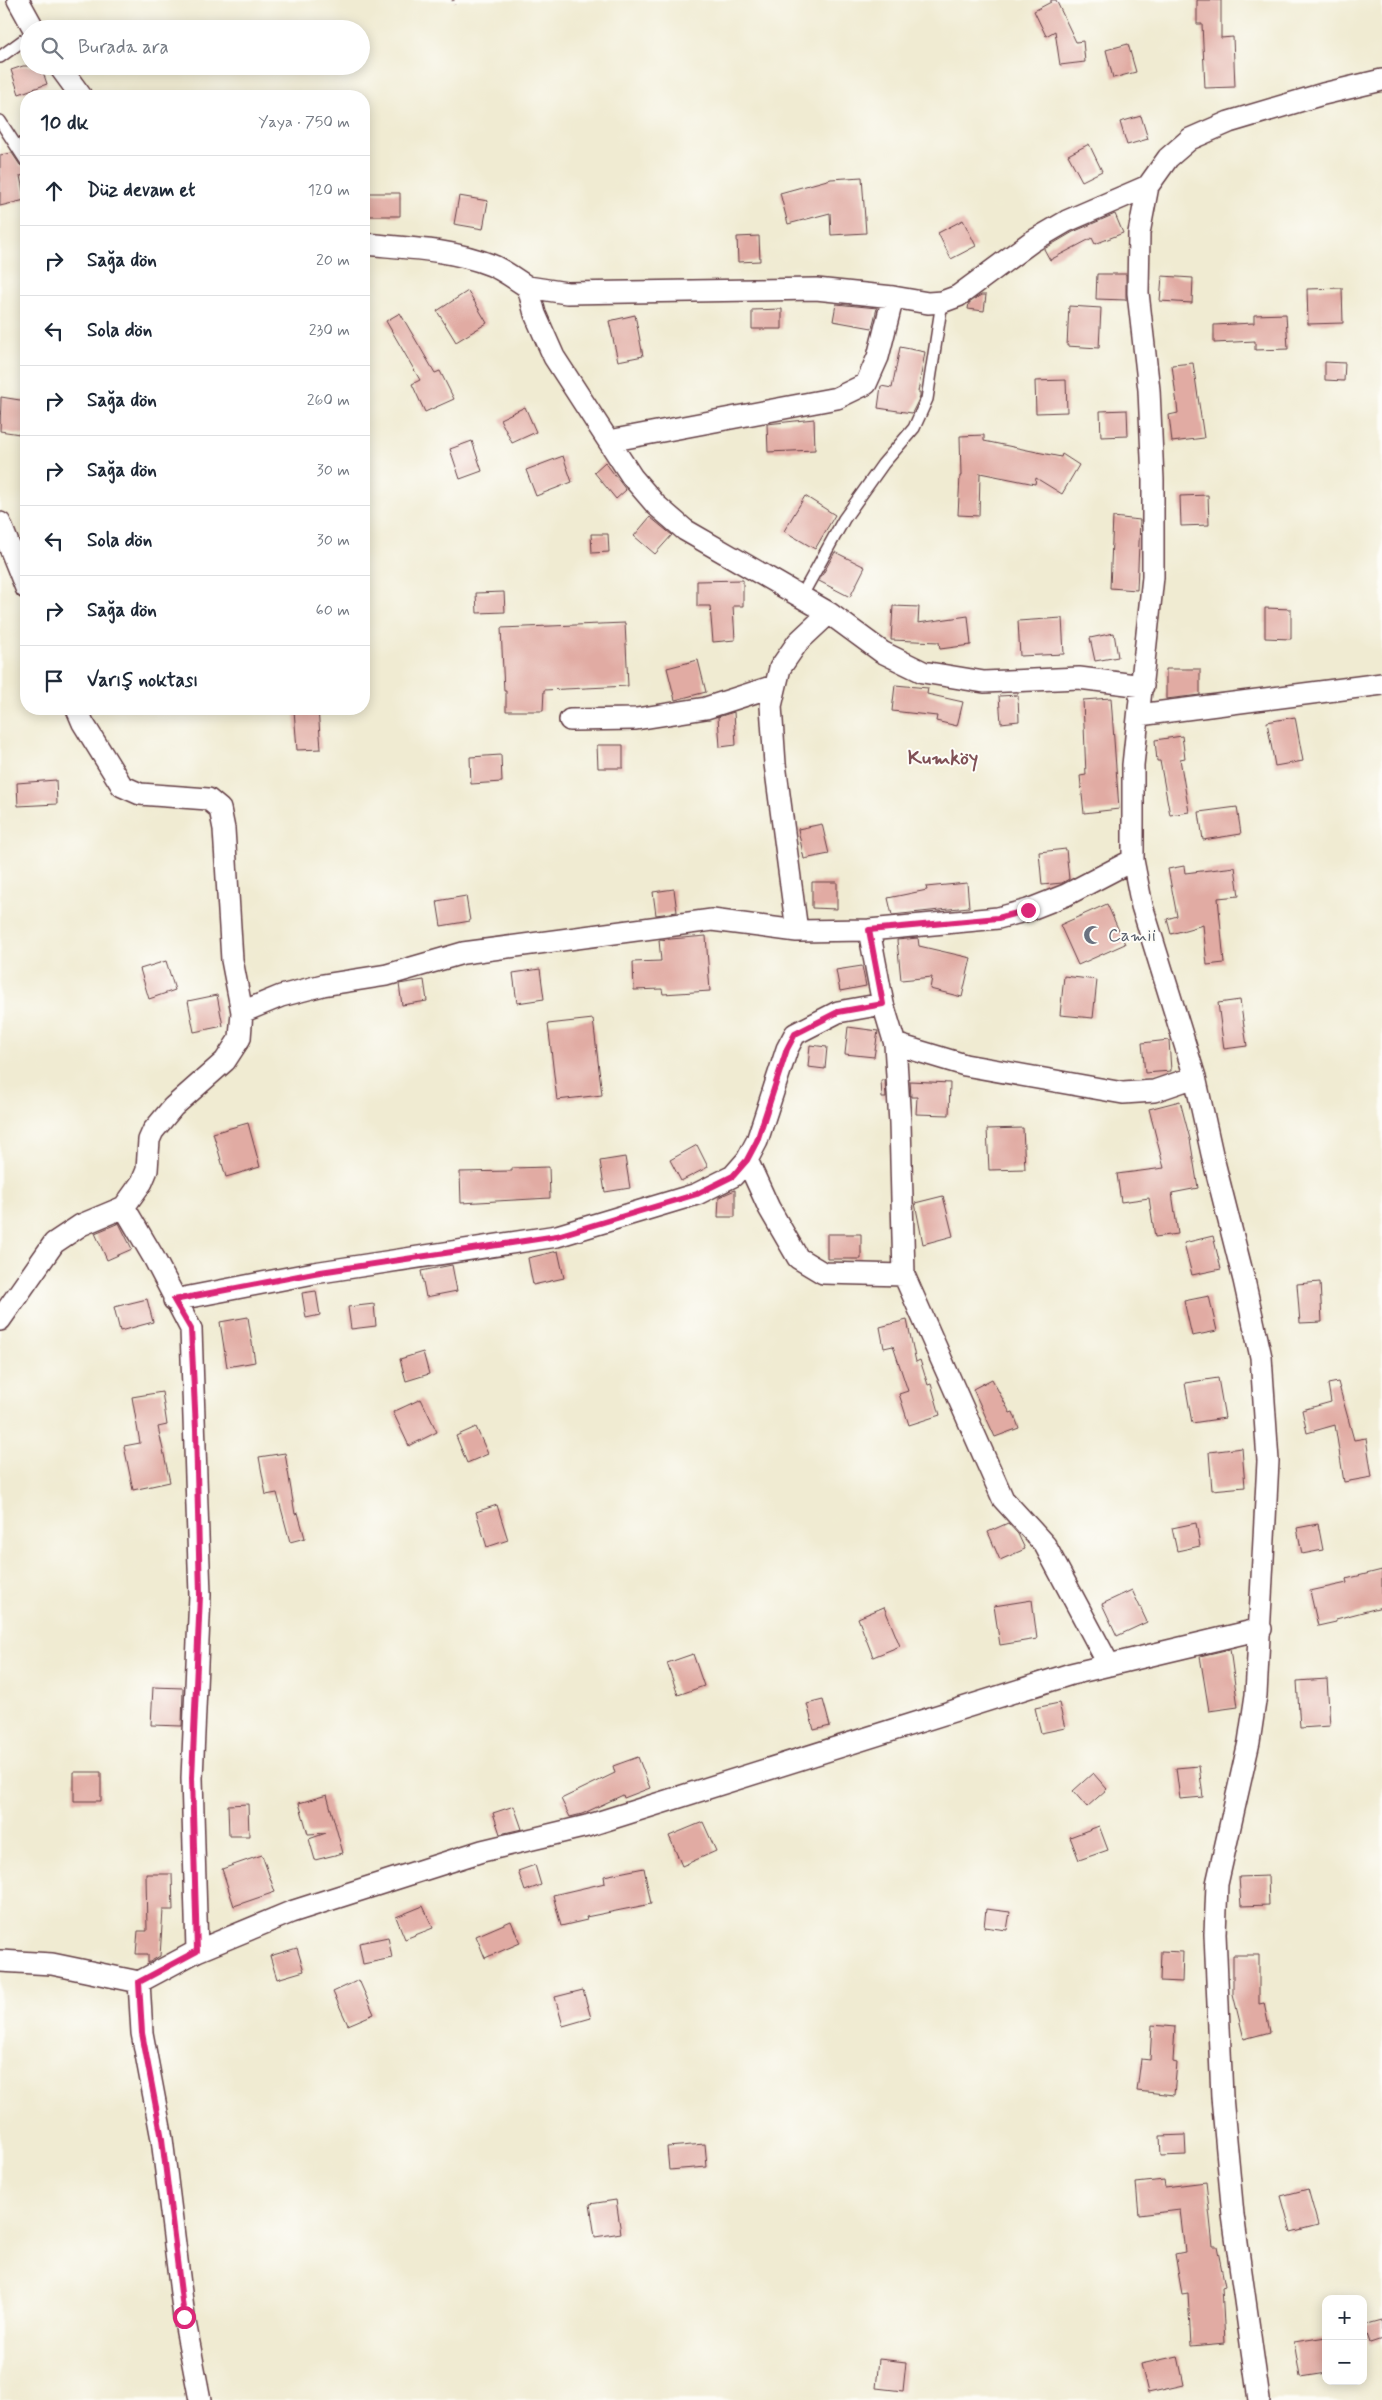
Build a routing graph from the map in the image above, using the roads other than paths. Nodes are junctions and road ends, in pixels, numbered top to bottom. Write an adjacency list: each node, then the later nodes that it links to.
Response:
1 (18, 0): 2 (street)
2 (29, 20)
3 (20, 43): 4 (lane)
4 (0, 57)
5 (66, 75): 7 (street)
6 (1382, 80): 10 (street)
7 (77, 90)
8 (0, 121): 9 (lane)
9 (20, 152)
10 (1148, 186): 14 (street); 22 (street)
11 (370, 245): 12 (street)
12 (528, 287): 13 (street); 15 (street)
13 (893, 297): 14 (street); 15 (street)
14 (942, 302): 18 (lane)
15 (609, 442): 18 (street)
16 (0, 523): 17 (street)
17 (20, 573)
18 (801, 597): 19 (street)
19 (829, 613): 21 (street); 22 (street)
20 (1382, 684): 24 (street)
21 (774, 686): 25 (street); 28 (street)
22 (1142, 686): 24 (street)
23 (80, 715): 30 (street)
24 (1139, 715): 26 (street)
25 (570, 720)
26 (1133, 860): 27 (street); 32 (street)
27 (869, 930): 28 (street); 29 (street)
28 (797, 931): 30 (street)
29 (883, 1004): 31 (street); 33 (street)
30 (242, 1012): 34 (street)
31 (895, 1044): 32 (street); 35 (street)
32 (1195, 1077): 38 (street)
33 (747, 1160): 35 (street); 36 (street)
34 (124, 1207): 36 (street); 37 (street)
35 (904, 1275): 39 (street)
36 (174, 1300): 40 (street)
37 (0, 1320)
38 (1261, 1629): 39 (street); 44 (street)
39 (1109, 1665): 40 (street)
40 (197, 1951): 42 (street)
41 (0, 1961): 42 (street)
42 (139, 1982): 43 (street)
43 (200, 2400)
44 (1259, 2400)

